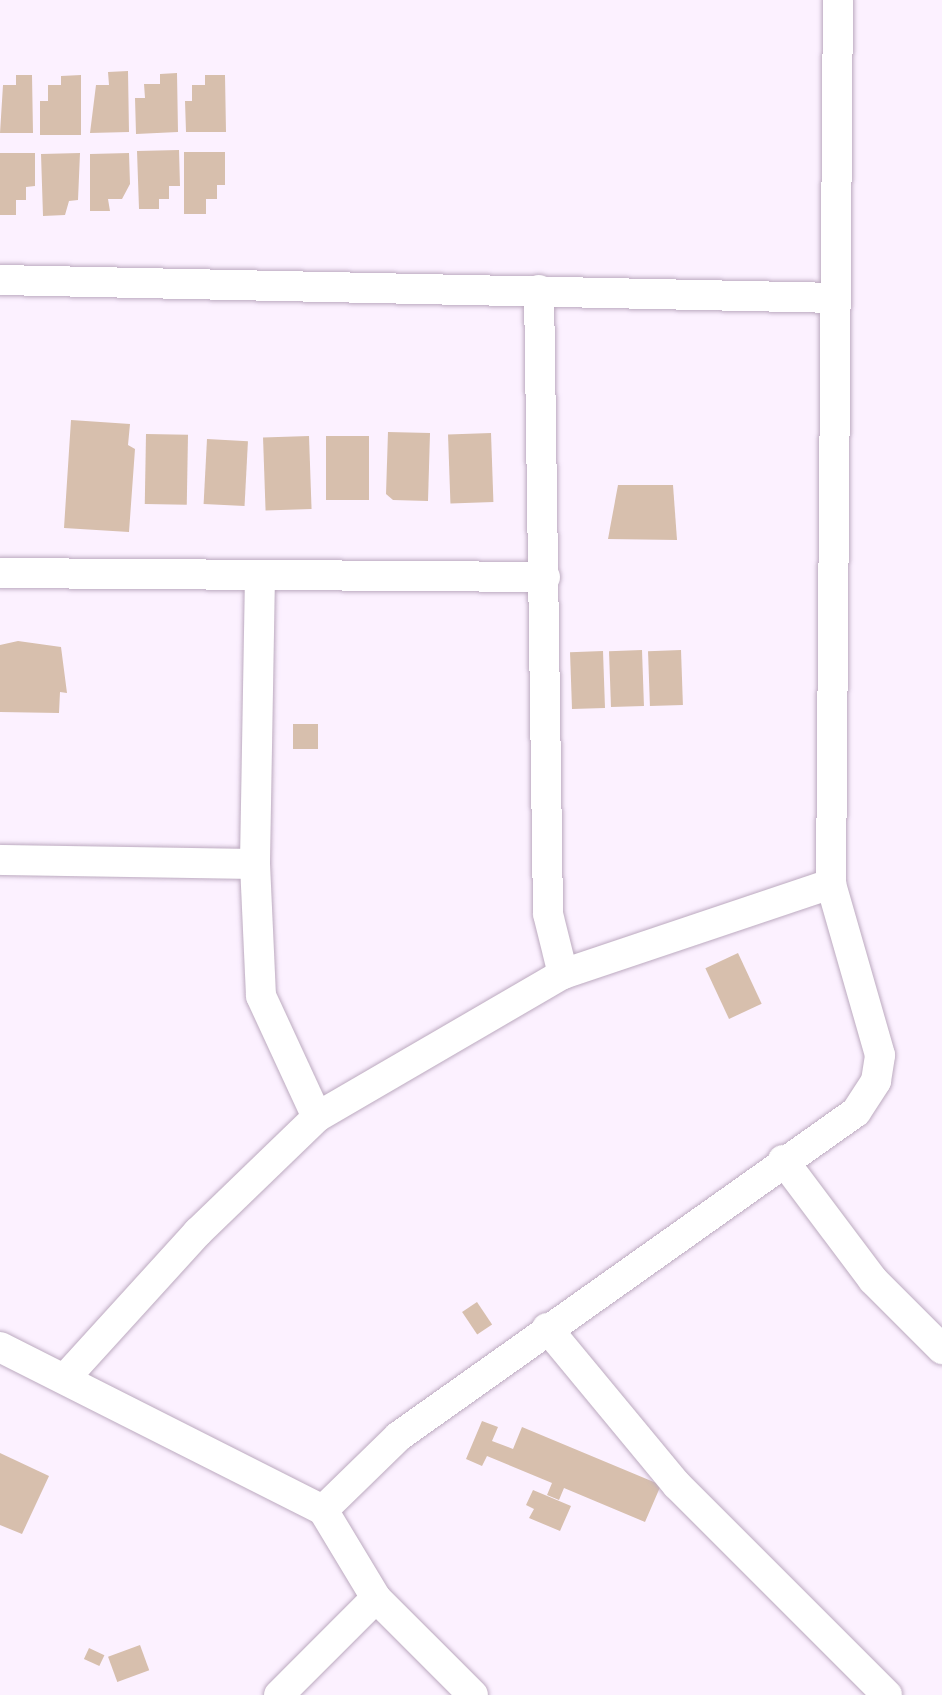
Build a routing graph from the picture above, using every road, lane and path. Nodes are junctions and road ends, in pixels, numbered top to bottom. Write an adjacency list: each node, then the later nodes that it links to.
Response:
1 (838, 0): 4 (street)
2 (0, 280): 3 (street)
3 (540, 290): 4 (street); 7 (street)
4 (836, 298): 10 (street)
5 (0, 573): 6 (street)
6 (260, 575): 7 (street); 9 (street)
7 (545, 577): 11 (street)
8 (0, 860): 9 (street)
9 (255, 864): 12 (street)
10 (831, 884): 11 (street); 13 (street)
11 (564, 974): 12 (street)
12 (317, 1117): 17 (street)
13 (783, 1160): 14 (street); 16 (street)
14 (547, 1328): 18 (street); 22 (street)
15 (0, 1347): 17 (street)
16 (942, 1349)
17 (67, 1377): 18 (street)
18 (323, 1510): 19 (street)
19 (376, 1598): 20 (street); 21 (street)
20 (279, 1695)
21 (472, 1695)
22 (887, 1695)

